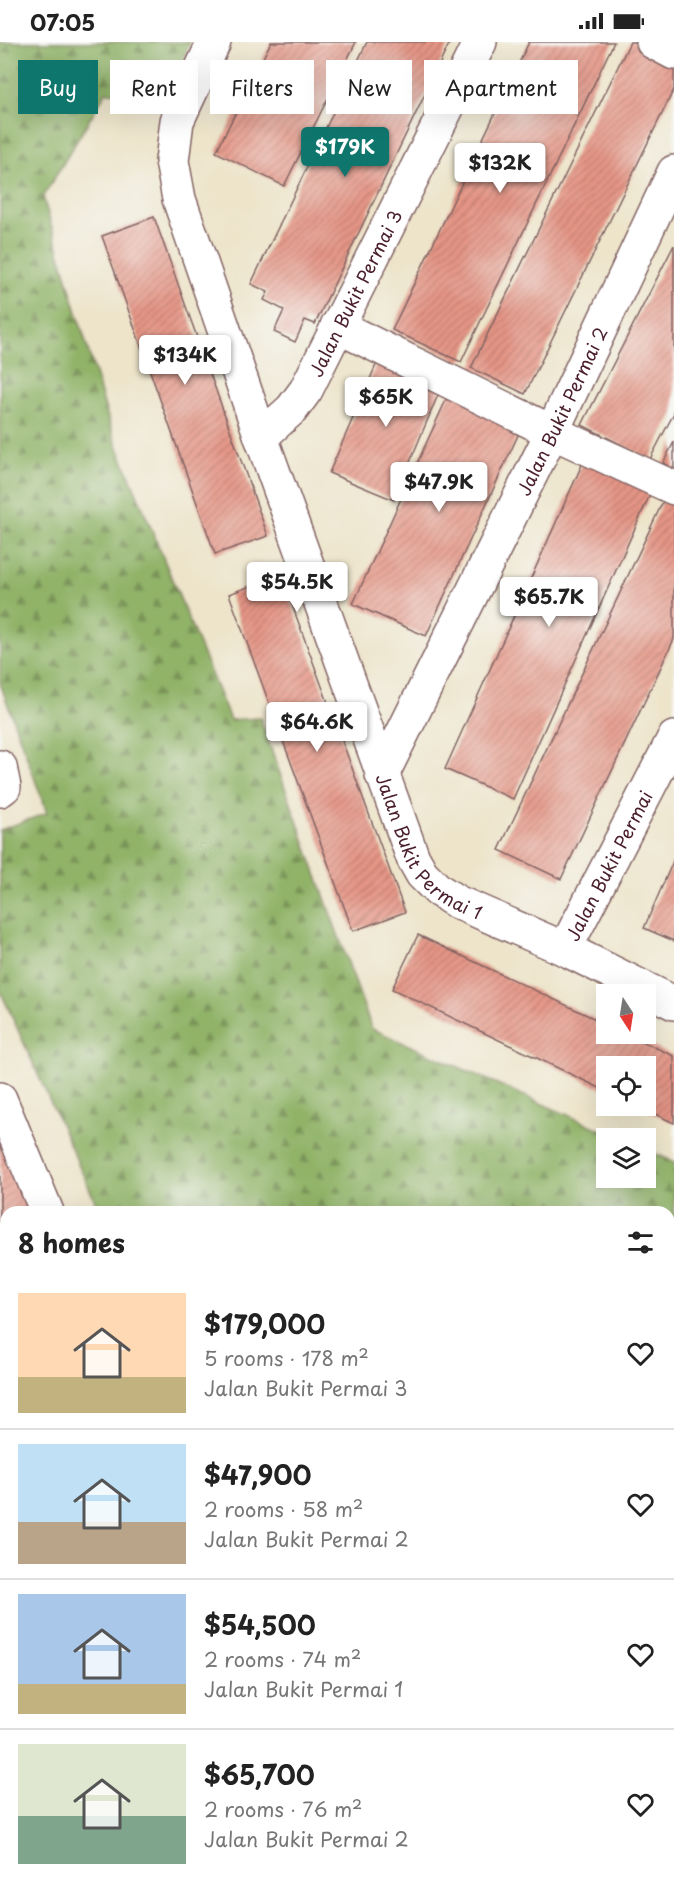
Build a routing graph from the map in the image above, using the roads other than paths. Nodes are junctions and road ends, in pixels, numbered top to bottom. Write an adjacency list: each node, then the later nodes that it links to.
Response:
1 (214, 42): 8 (street, Jalan Bukit Permai 1)
2 (480, 42): 6 (street, Jalan Bukit Permai 3)
3 (652, 42): 4 (street)
4 (674, 53)
5 (674, 172): 7 (street, Jalan Bukit Permai 2)
6 (337, 326): 7 (street); 8 (street, Jalan Bukit Permai 3)
7 (552, 432): 9 (street); 11 (street, Jalan Bukit Permai 2)
8 (261, 436): 11 (street, Jalan Bukit Permai 1)
9 (674, 488)
10 (674, 738): 12 (street, Jalan Bukit Permai)
11 (382, 775): 12 (street, Jalan Bukit Permai 1)
12 (565, 949): 13 (street, Jalan Bukit Permai)
13 (674, 1004)
14 (0, 1099): 15 (street)
15 (45, 1206)

